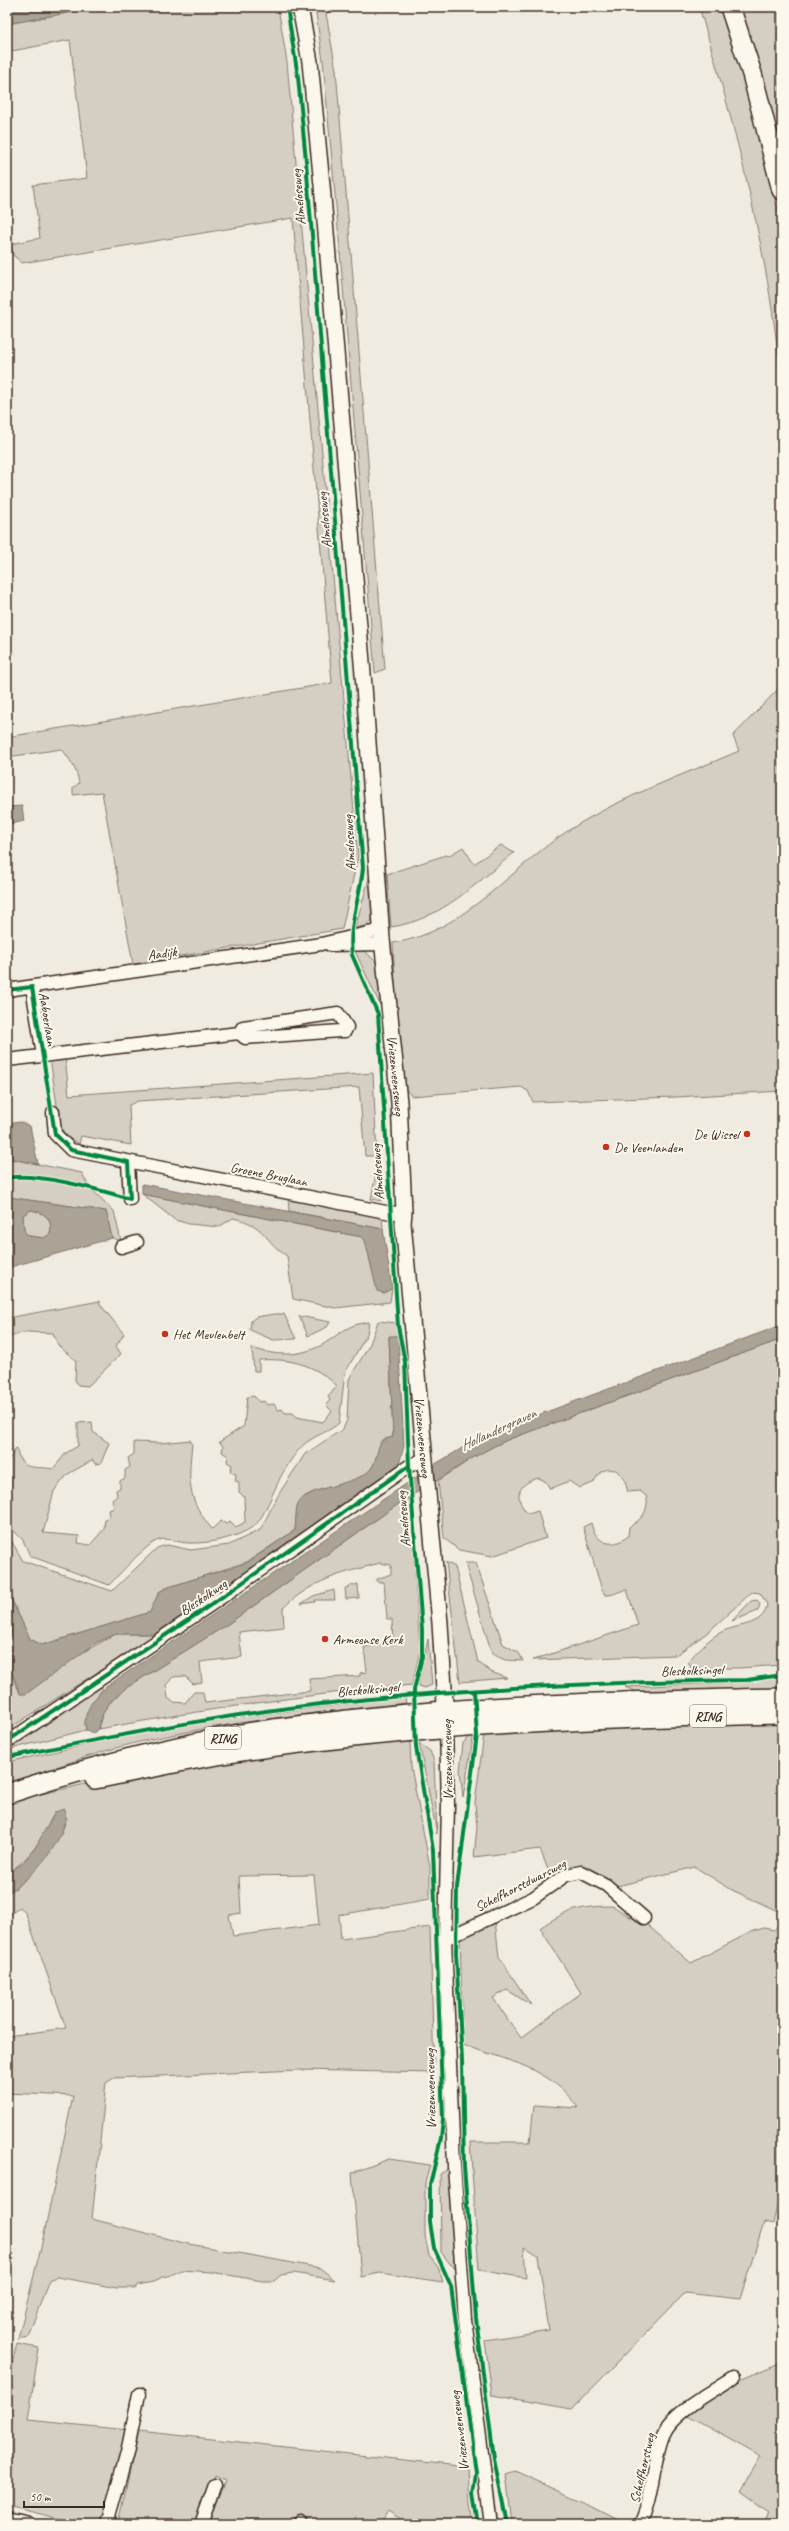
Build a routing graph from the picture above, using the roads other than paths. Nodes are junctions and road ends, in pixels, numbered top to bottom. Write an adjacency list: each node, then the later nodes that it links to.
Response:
1 (300, 7): 4 (street, Almeloseweg)
2 (730, 7): 3 (main road)
3 (782, 190)
4 (382, 938): 5 (street, Aadijk); 13 (street, Vriezenveenseweg)
5 (32, 987): 6 (street, Aadijk); 8 (street, Aaboerlaan)
6 (7, 990)
7 (239, 1033): 7 (street, Aaboerlaan); 8 (street, Aaboerlaan)
8 (43, 1054): 9 (street, Aaboerlaan)
9 (7, 1060)
10 (53, 1112): 11 (street, Groene Bruglaan)
11 (128, 1162): 12 (street); 13 (street, Groene Bruglaan)
12 (130, 1199)
13 (404, 1212): 16 (street, Vriezenveenseweg)
14 (137, 1242): 15 (street)
15 (121, 1247)
16 (425, 1464): 19 (street, Vriezenveenseweg); 20 (street, Bleskolkweg)
17 (782, 1698): 19 (main road, Bleskolksingel / RING)
18 (782, 1714): 19 (main road, Bleskolksingel / RING)
19 (446, 1719): 21 (main road, Bleskolksingel / RING); 23 (street, Vriezenveenseweg)
20 (7, 1742)
21 (7, 1794)
22 (644, 1918): 23 (street, Schelfhorstdwarsweg)
23 (445, 1939): 31 (street, Vriezenveenseweg)
24 (733, 2378): 32 (street, Schelfhorstweg)
25 (139, 2394): 29 (street)
26 (215, 2485): 30 (street)
27 (7, 2519): 28 (street)
28 (29, 2524)
29 (107, 2524)
30 (201, 2524)
31 (492, 2524)
32 (640, 2524)

